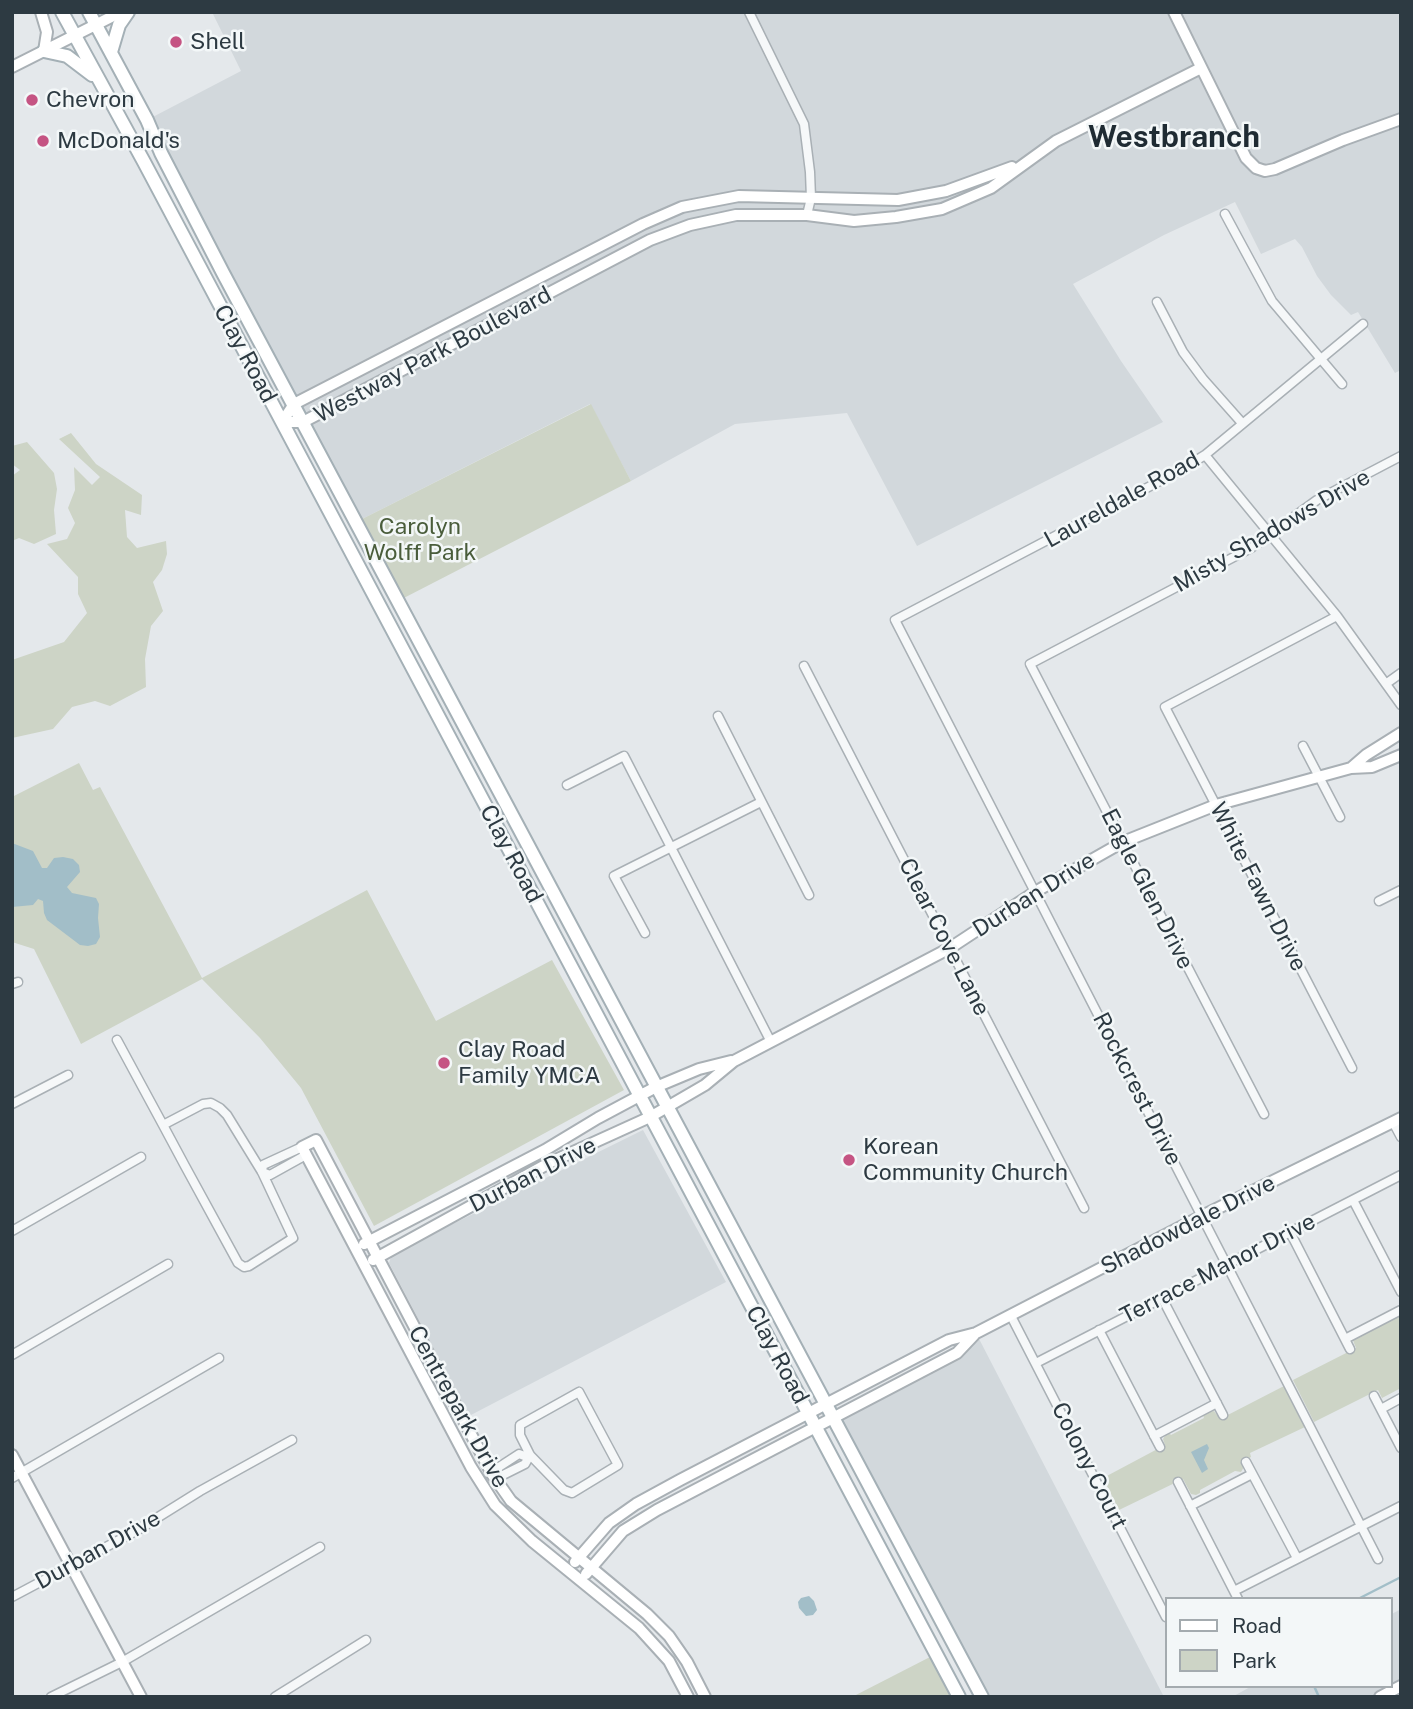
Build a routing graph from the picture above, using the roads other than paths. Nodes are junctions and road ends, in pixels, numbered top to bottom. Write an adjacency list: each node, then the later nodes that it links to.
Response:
1 (41, 12): 10 (street)
2 (62, 12): 9 (main road, Clay Road)
3 (89, 12): 8 (main road, Clay Road)
4 (121, 12): 8 (street)
5 (128, 12): 11 (main road)
6 (749, 12): 19 (street)
7 (1174, 12): 13 (street)
8 (97, 25): 9 (street); 11 (main road, Clay Road)
9 (74, 36): 10 (street); 14 (main road, Clay Road)
10 (44, 51): 12 (street); 14 (main road)
11 (111, 52): 16 (main road, Clay Road)
12 (12, 67)
13 (1201, 68): 15 (street); 18 (street, Westway Park Boulevard)
14 (100, 83): 17 (main road, Clay Road)
15 (1401, 119)
16 (161, 153): 17 (main road); 22 (main road, Clay Road)
17 (144, 162): 23 (main road, Clay Road)
18 (1025, 162): 19 (street, Westway Park Boulevard); 21 (street, Westway Park Boulevard)
19 (811, 198): 21 (street); 28 (street, Westway Park Boulevard)
20 (1225, 214): 26 (street)
21 (807, 215): 30 (street, Westway Park Boulevard)
22 (223, 273): 23 (main road); 28 (main road, Clay Road)
23 (206, 282): 29 (main road, Clay Road)
24 (1157, 302): 31 (street)
25 (1363, 324): 26 (street, Laureldale Road)
26 (1319, 359): 27 (street); 31 (street, Laureldale Road)
27 (1342, 384)
28 (294, 404): 29 (street, Westway Park Boulevard); 30 (main road, Clay Road)
29 (282, 422): 30 (street, Westway Park Boulevard); 38 (main road, Clay Road)
30 (303, 422): 35 (main road, Clay Road)
31 (1242, 423): 32 (street, Laureldale Road)
32 (1205, 455): 34 (street); 37 (street, Laureldale Road)
33 (1401, 456): 34 (street, Misty Shadows Drive)
34 (1269, 534): 36 (street); 39 (street, Misty Shadows Drive)
35 (404, 611): 38 (main road); 45 (main road, Clay Road)
36 (1337, 616): 42 (street); 54 (street, White Fawn Drive)
37 (895, 620): 61 (street, Rockcrest Drive)
38 (387, 621): 46 (main road, Clay Road)
39 (1031, 664): 57 (street, Eagle Glen Drive)
40 (804, 666): 65 (street, Clear Cove Lane)
41 (1401, 673): 42 (street)
42 (1387, 683): 43 (street)
43 (1401, 705)
44 (718, 716): 53 (street)
45 (461, 717): 46 (main road); 56 (main road, Clay Road)
46 (443, 728): 58 (main road, Clay Road)
47 (1401, 733): 50 (street, Durban Drive)
48 (1303, 746): 51 (street)
49 (1401, 755): 50 (street, Durban Drive)
50 (1351, 768): 51 (street, Durban Drive)
51 (1320, 778): 54 (street, Durban Drive); 55 (street)
52 (567, 785): 59 (street)
53 (761, 802): 59 (street); 62 (street)
54 (1216, 805): 57 (street, Durban Drive); 71 (street, White Fawn Drive)
55 (1340, 817)
56 (523, 836): 58 (main road); 66 (main road, Clay Road)
57 (1122, 842): 61 (street, Durban Drive); 77 (street, Eagle Glen Drive)
58 (506, 845): 67 (main road, Clay Road)
59 (671, 846): 64 (street); 69 (street)
60 (1401, 890): 63 (street)
61 (1035, 892): 65 (street, Durban Drive); 91 (street, Rockcrest Drive)
62 (809, 895)
63 (1379, 901)
64 (645, 933)
65 (950, 948): 69 (street, Durban Drive); 89 (street, Clear Cove Lane)
66 (590, 964): 67 (main road); 73 (main road, Clay Road)
67 (573, 971): 74 (main road, Clay Road)
68 (117, 1040): 80 (street)
69 (771, 1042): 70 (street, Durban Drive)
70 (734, 1061): 73 (street, Durban Drive); 76 (street, Durban Drive)
71 (1352, 1068)
72 (68, 1075): 75 (street)
73 (656, 1087): 74 (street, Durban Drive); 76 (main road, Clay Road)
74 (640, 1096): 78 (main road, Clay Road); 95 (street, Durban Drive)
75 (12, 1104)
76 (666, 1108): 78 (street, Durban Drive); 90 (main road, Clay Road)
77 (1264, 1114)
78 (650, 1117): 92 (main road, Clay Road); 97 (street, Durban Drive)
79 (1397, 1120): 81 (street); 91 (street, Shadowdale Drive)
80 (163, 1125): 86 (street); 86 (street)
81 (1401, 1137)
82 (304, 1151): 84 (street); 85 (street); 95 (street, Centrepark Drive); 96 (street, Centrepark Drive)
83 (141, 1157): 93 (street)
84 (279, 1158): 85 (street); 86 (street)
85 (284, 1167): 86 (street)
86 (262, 1172)
87 (1401, 1175): 88 (street, Terrace Manor Drive)
88 (1353, 1200): 94 (street, Terrace Manor Drive); 101 (street)
89 (1084, 1208)
90 (724, 1216): 92 (main road); 116 (main road, Clay Road)
91 (1202, 1216): 100 (street, Rockcrest Drive); 104 (street, Shadowdale Drive)
92 (707, 1223): 119 (main road, Clay Road)
93 (12, 1231)
94 (1290, 1232): 100 (street, Terrace Manor Drive); 107 (street)
95 (368, 1241): 96 (street, Durban Drive); 97 (street, Centrepark Drive)
96 (357, 1248): 99 (street, Centrepark Drive)
97 (377, 1257): 99 (street, Durban Drive); 112 (street, Centrepark Drive)
98 (168, 1264): 109 (street)
99 (365, 1264): 113 (street, Centrepark Drive)
100 (1226, 1265): 102 (street, Terrace Manor Drive); 139 (street, Rockcrest Drive)
101 (1401, 1293)
102 (1162, 1298): 105 (street, Terrace Manor Drive); 117 (street)
103 (1401, 1310): 107 (street)
104 (1011, 1316): 106 (street, Shadowdale Drive); 111 (street, Colony Court)
105 (1099, 1330): 111 (street, Terrace Manor Drive); 123 (street)
106 (976, 1333): 116 (street, Shadowdale Drive); 121 (street, Shadowdale Drive)
107 (1345, 1339): 108 (street)
108 (1350, 1349)
109 (12, 1355)
110 (219, 1358): 132 (street)
111 (1036, 1363): 152 (street, Colony Court)
112 (434, 1364): 113 (street); 130 (street, Centrepark Drive)
113 (422, 1370): 135 (street, Centrepark Drive)
114 (1374, 1396): 118 (street)
115 (1401, 1398): 118 (street)
116 (825, 1403): 119 (street, Shadowdale Drive); 121 (main road, Clay Road)
117 (1217, 1403): 120 (street); 123 (street)
118 (1381, 1409): 126 (street)
119 (808, 1412): 122 (main road, Clay Road); 133 (street, Shadowdale Drive)
120 (1223, 1415)
121 (834, 1418): 122 (street, Shadowdale Drive); 148 (main road, Clay Road)
122 (816, 1428): 136 (street, Shadowdale Drive); 151 (main road, Clay Road)
123 (1154, 1436): 125 (street)
124 (292, 1440): 144 (street, Durban Drive)
125 (1160, 1447)
126 (1401, 1448)
127 (12, 1455): 132 (street)
128 (528, 1456): 128 (street); 130 (street)
129 (1246, 1462): 131 (street)
130 (494, 1474): 135 (street); 142 (street, Centrepark Drive)
131 (1252, 1474): 137 (street); 141 (street)
132 (17, 1476): 144 (street)
133 (680, 1480): 136 (street); 142 (street, Shadowdale Drive)
134 (1178, 1482): 137 (street)
135 (481, 1483): 146 (street, Centrepark Drive)
136 (687, 1494): 145 (street, Shadowdale Drive)
137 (1190, 1506): 149 (street)
138 (1401, 1506): 139 (street)
139 (1361, 1526): 141 (street); 143 (street, Rockcrest Drive)
140 (320, 1547): 156 (street)
141 (1297, 1558): 149 (street)
142 (578, 1559): 145 (street, Centrepark Drive); 146 (street, Shadowdale Drive)
143 (1378, 1559)
144 (72, 1566): 150 (street, Durban Drive); 156 (street)
145 (590, 1568): 147 (street, Shadowdale Drive); 154 (street, Centrepark Drive)
146 (567, 1570): 147 (street, Centrepark Drive)
147 (582, 1581): 155 (street, Centrepark Drive)
148 (925, 1591): 151 (main road); 164 (main road, Clay Road)
149 (1236, 1595)
150 (12, 1597)
151 (908, 1601): 163 (main road, Clay Road)
152 (1164, 1613)
153 (366, 1640): 160 (street)
154 (675, 1645): 155 (street); 162 (street, Centrepark Drive)
155 (663, 1654): 161 (street, Centrepark Drive)
156 (122, 1662): 158 (street); 159 (street)
157 (1401, 1686): 165 (street)
158 (51, 1697)
159 (141, 1697)
160 (275, 1697)
161 (688, 1697)
162 (705, 1697)
163 (960, 1697)
164 (982, 1697)
165 (1380, 1697)

